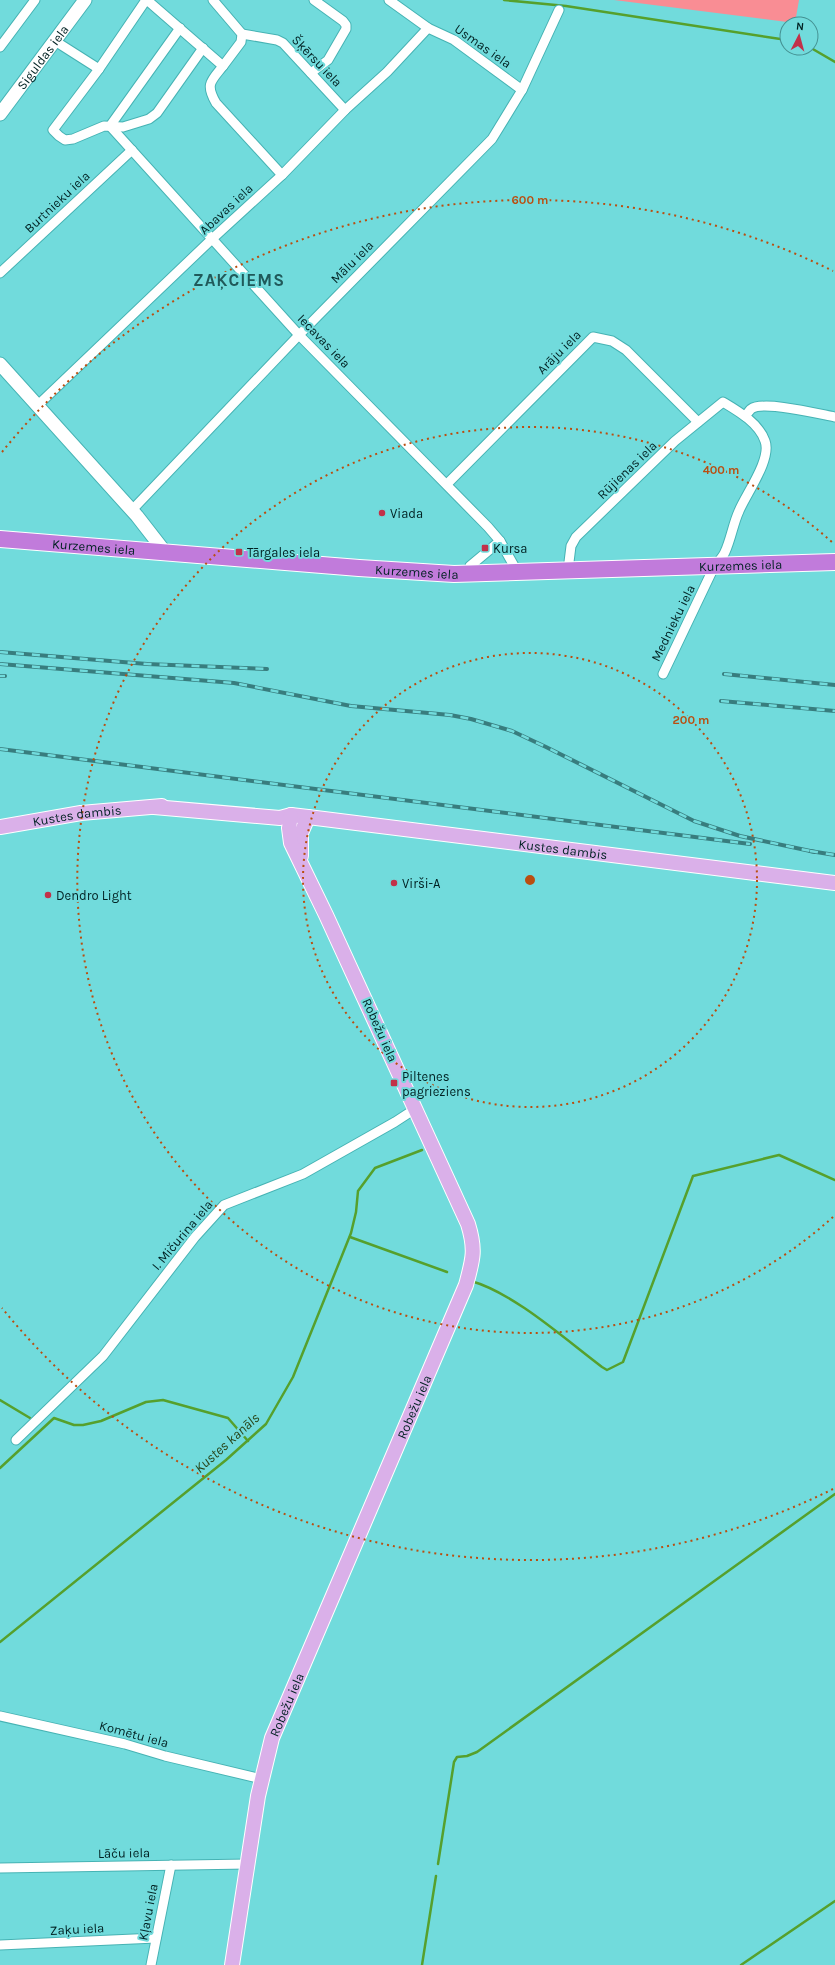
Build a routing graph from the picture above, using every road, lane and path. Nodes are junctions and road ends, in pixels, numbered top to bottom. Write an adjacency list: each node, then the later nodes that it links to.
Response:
1 (34, 0): 12 (street)
2 (85, 0): 11 (street, Siguldas iela)
3 (147, 0): 8 (street); 15 (street)
4 (213, 0): 10 (street)
5 (314, 0): 16 (street)
6 (389, 0): 9 (street, Usmas iela)
7 (559, 10): 17 (street, Mālu iela)
8 (180, 28): 13 (street); 20 (street)
9 (428, 28): 17 (street, Usmas iela); 18 (street, Abavas iela)
10 (242, 34): 14 (street); 16 (street, Šķērsu iela)
11 (55, 41): 15 (street); 19 (street, Siguldas iela)
12 (0, 47)
13 (203, 48): 14 (street); 20 (street)
14 (223, 66): 22 (street)
15 (99, 69): 20 (street)
16 (311, 73): 18 (street, Šķērsu iela)
17 (522, 90): 25 (street, Mālu iela)
18 (345, 110): 22 (street, Abavas iela)
19 (0, 114)
20 (110, 126): 21 (street, Iecavas iela)
21 (132, 150): 23 (street, Iecavas iela); 24 (street, Burtnieku iela)
22 (282, 175): 23 (street, Abavas iela)
23 (212, 238): 25 (street, Iecavas iela); 28 (street, Abavas iela)
24 (0, 273)
25 (299, 335): 32 (street, Iecavas iela); 33 (street, Mālu iela)
26 (0, 364): 28 (street)
27 (723, 402): 29 (street, Mednieku iela); 31 (street, Rūjienas iela)
28 (37, 406): 33 (street)
29 (745, 416): 30 (street); 38 (street, Mednieku iela)
30 (835, 417)
31 (698, 422): 32 (street, Arāju iela); 39 (street, Rūjienas iela)
32 (447, 484): 35 (street, Iecavas iela)
33 (132, 510): 36 (street)
34 (0, 539): 36 (highway, Kurzemes iela)
35 (500, 540): 40 (street, Iecavas iela); 41 (street)
36 (165, 552): 41 (highway, Kurzemes iela)
37 (835, 562): 38 (highway, Kurzemes iela)
38 (714, 567): 39 (highway, Kurzemes iela); 42 (street, Mednieku iela)
39 (568, 570): 40 (highway, Kurzemes iela)
40 (518, 573): 41 (highway, Kurzemes iela)
41 (467, 574)
42 (663, 674)
43 (291, 815): 44 (main road, Kustes dambis); 45 (main road, Kustes dambis); 46 (main road, Robežu iela)
44 (308, 817): 46 (main road, Robežu iela); 47 (main road, Kustes dambis)
45 (0, 827)
46 (302, 864): 48 (main road, Robežu iela)
47 (835, 883)
48 (415, 1109): 49 (street, I. Mičurina iela); 51 (main road, Robežu iela)
49 (16, 1440)
50 (0, 1716): 51 (street, Komētu iela)
51 (262, 1779): 53 (main road, Robežu iela)
52 (171, 1864): 53 (street, Lāču iela); 54 (street, Lāču iela); 55 (street, Kļavu iela)
53 (248, 1864): 58 (main road, Robežu iela)
54 (0, 1868)
55 (156, 1938): 56 (street, Zaķu iela); 57 (street, Kļavu iela)
56 (0, 1945)
57 (151, 1965)
58 (232, 1965)

